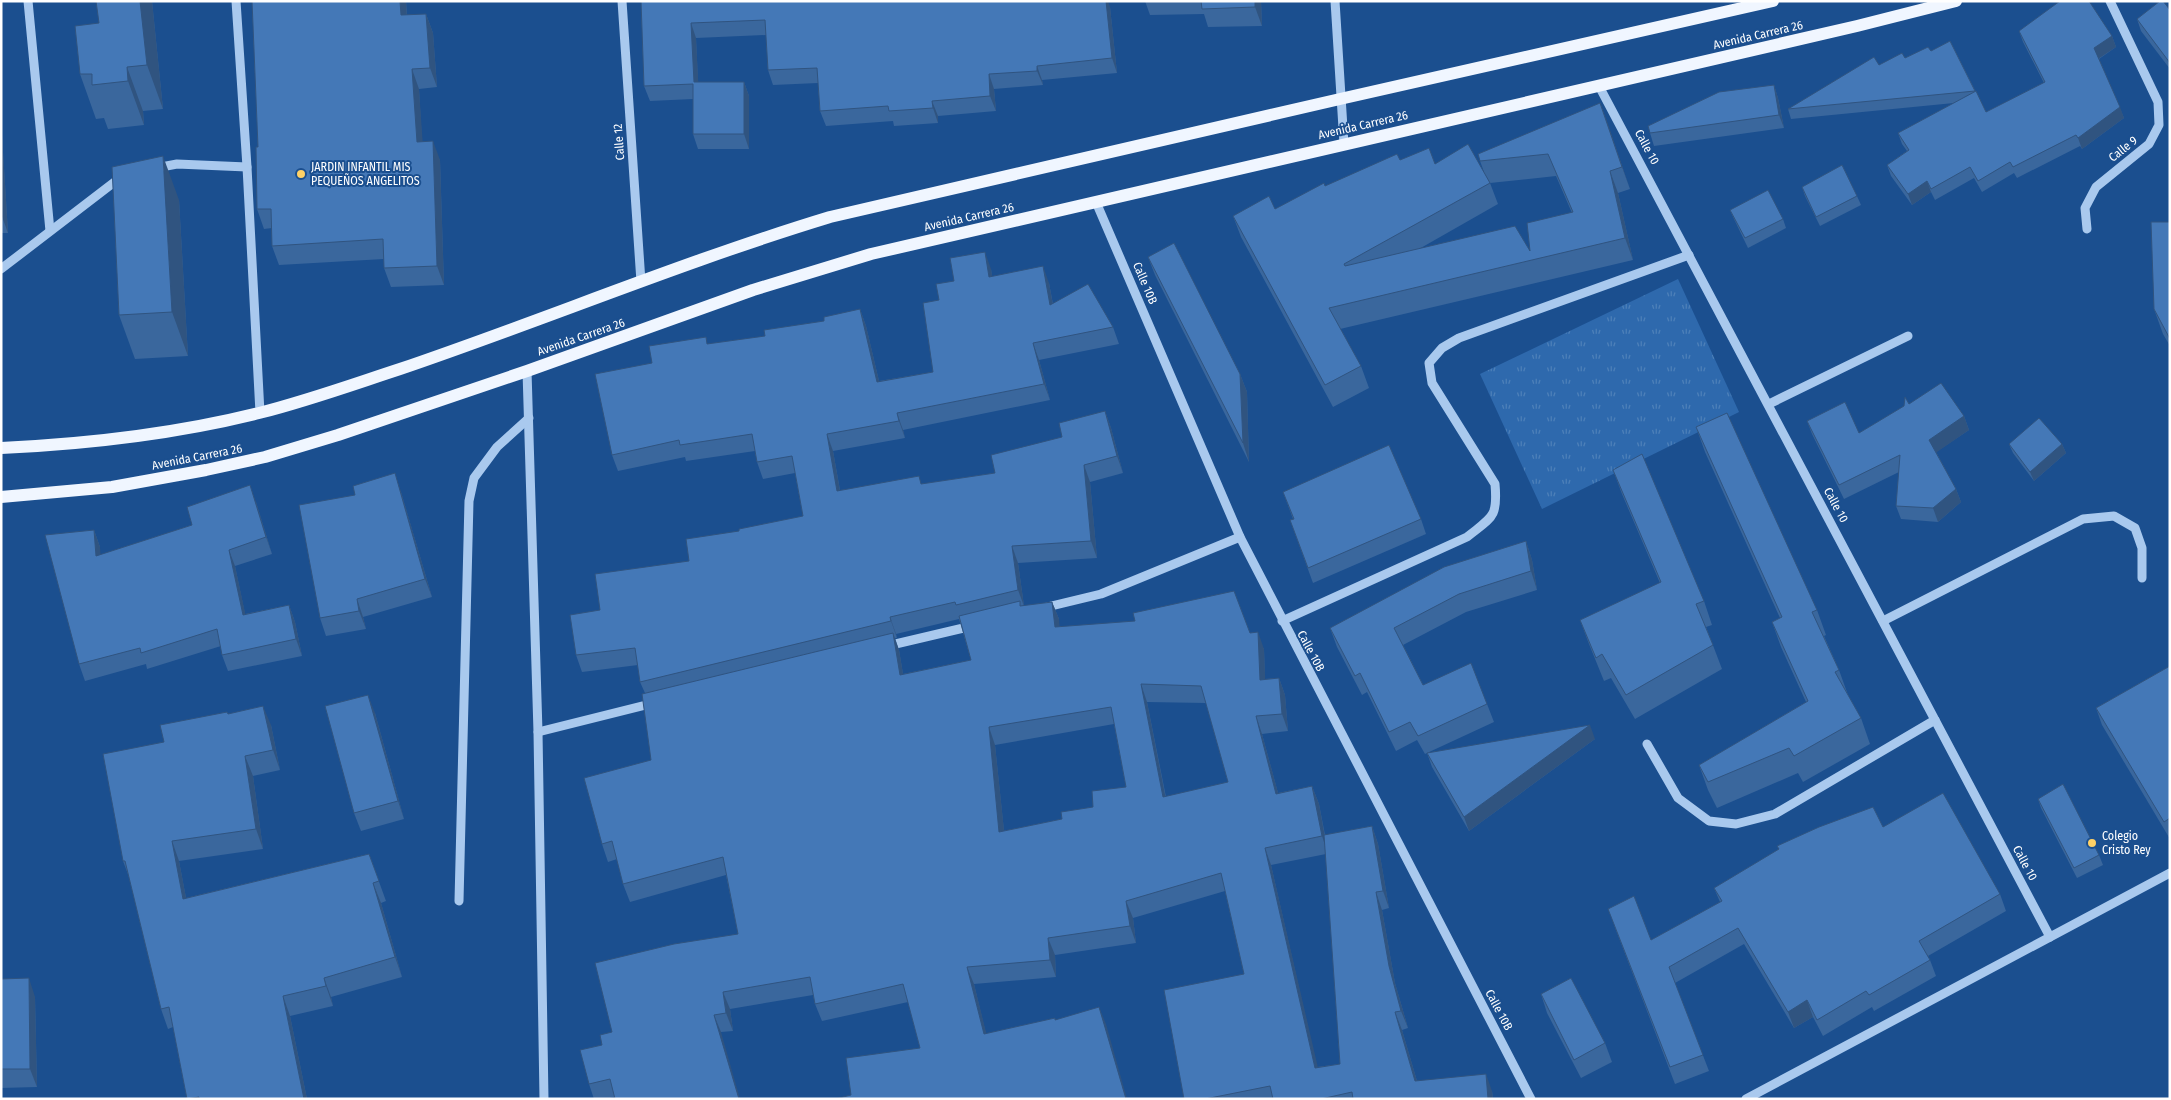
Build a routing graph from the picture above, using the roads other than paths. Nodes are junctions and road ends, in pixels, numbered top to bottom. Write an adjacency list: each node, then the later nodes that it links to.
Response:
1 (28, 1): 16 (street)
2 (236, 1): 11 (street)
3 (622, 1): 19 (street, Calle 12)
4 (1335, 1): 9 (street)
5 (1772, 1): 9 (main road)
6 (1956, 1): 8 (main road, Avenida Carrera 26)
7 (2110, 1): 15 (street, Calle 9)
8 (1600, 86): 10 (main road, Avenida Carrera 26); 17 (street, Calle 10)
9 (1340, 99): 10 (street); 19 (main road)
10 (1344, 144): 14 (main road, Avenida Carrera 26)
11 (247, 167): 12 (street); 23 (street)
12 (150, 170)
13 (132, 174): 16 (street)
14 (1096, 202): 21 (main road, Avenida Carrera 26); 27 (street, Calle 10B)
15 (2087, 228)
16 (50, 231): 18 (street)
17 (1689, 255): 22 (street, Calle 10); 30 (street)
18 (1, 268)
19 (641, 282): 23 (main road)
20 (1908, 336): 22 (street)
21 (527, 371): 24 (street); 26 (main road, Avenida Carrera 26)
22 (1769, 404): 32 (street, Calle 10)
23 (260, 413): 25 (main road)
24 (529, 418): 36 (street); 39 (street)
25 (1, 448)
26 (1, 497)
27 (1240, 537): 29 (street); 30 (street, Calle 10B)
28 (2142, 578): 32 (street)
29 (1033, 611)
30 (1282, 621): 42 (street, Calle 10B)
31 (985, 622): 33 (street)
32 (1883, 622): 35 (street, Calle 10)
33 (878, 649)
34 (664, 701): 36 (street)
35 (1935, 720): 37 (street); 40 (street, Calle 10)
36 (538, 732): 41 (street)
37 (1647, 744)
38 (2170, 874): 40 (street)
39 (459, 901)
40 (2050, 937): 43 (street)
41 (544, 1099)
42 (1531, 1099)
43 (1746, 1099)

